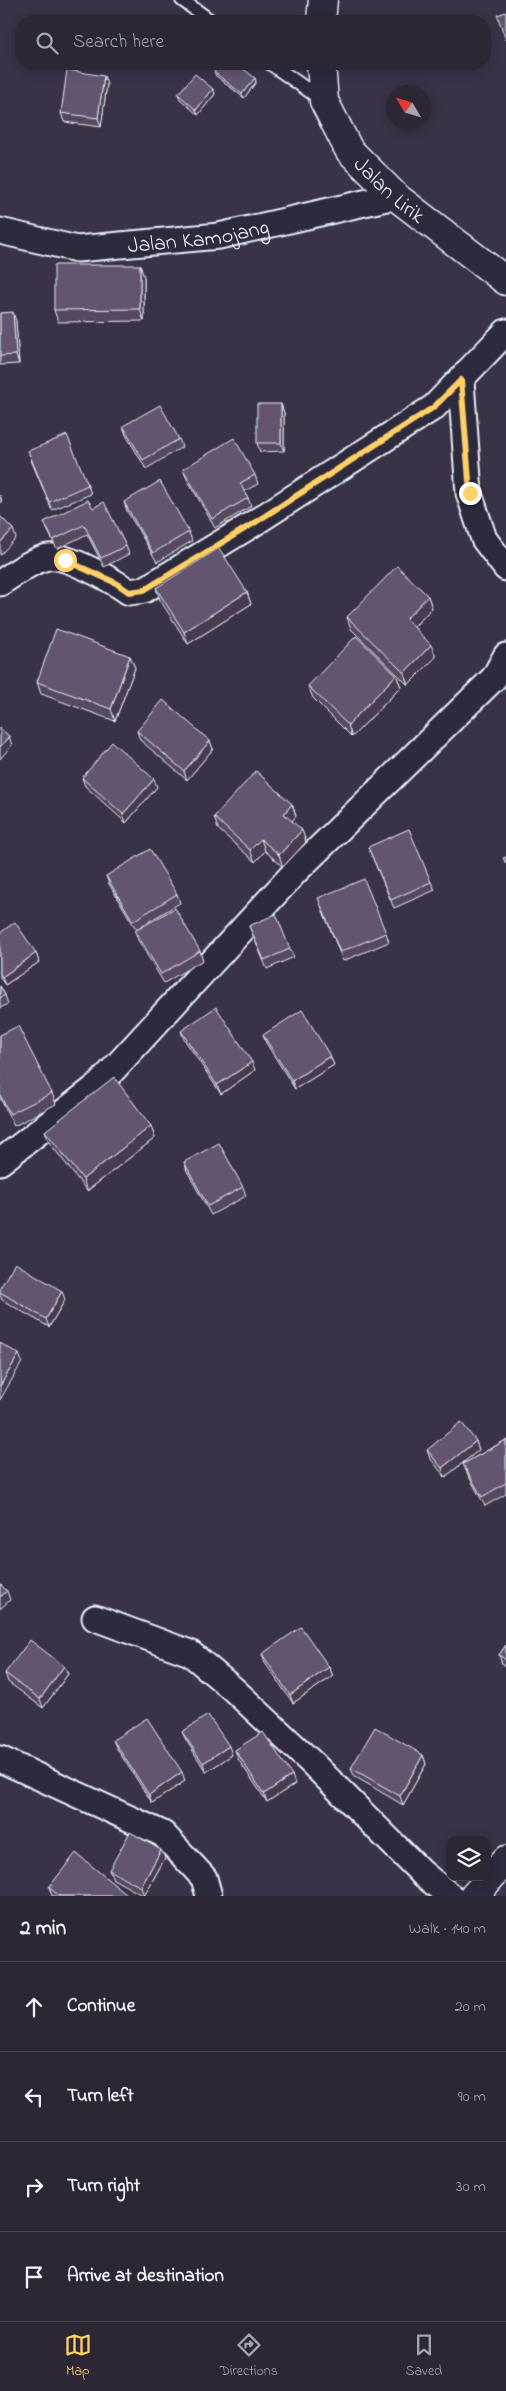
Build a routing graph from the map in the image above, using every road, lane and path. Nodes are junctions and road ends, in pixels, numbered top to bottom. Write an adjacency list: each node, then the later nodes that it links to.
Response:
1 (182, 0): 3 (lane)
2 (323, 0): 4 (main road)
3 (203, 15)
4 (322, 15)
5 (279, 70): 7 (lane)
6 (321, 70): 7 (main road, Jalan Lirik)
7 (324, 102): 8 (main road, Jalan Lirik)
8 (395, 196): 9 (street, Jalan Kamojang); 10 (main road, Jalan Lirik)
9 (0, 231)
10 (506, 281)
11 (506, 332): 12 (street)
12 (461, 380): 13 (street); 14 (street)
13 (506, 568)
14 (0, 583)
15 (506, 656): 16 (street)
16 (0, 1162)
17 (95, 1618): 21 (street)
18 (0, 1759): 20 (street)
19 (506, 1860): 22 (main road)
20 (210, 1896)
21 (450, 1896)
22 (474, 1896)

